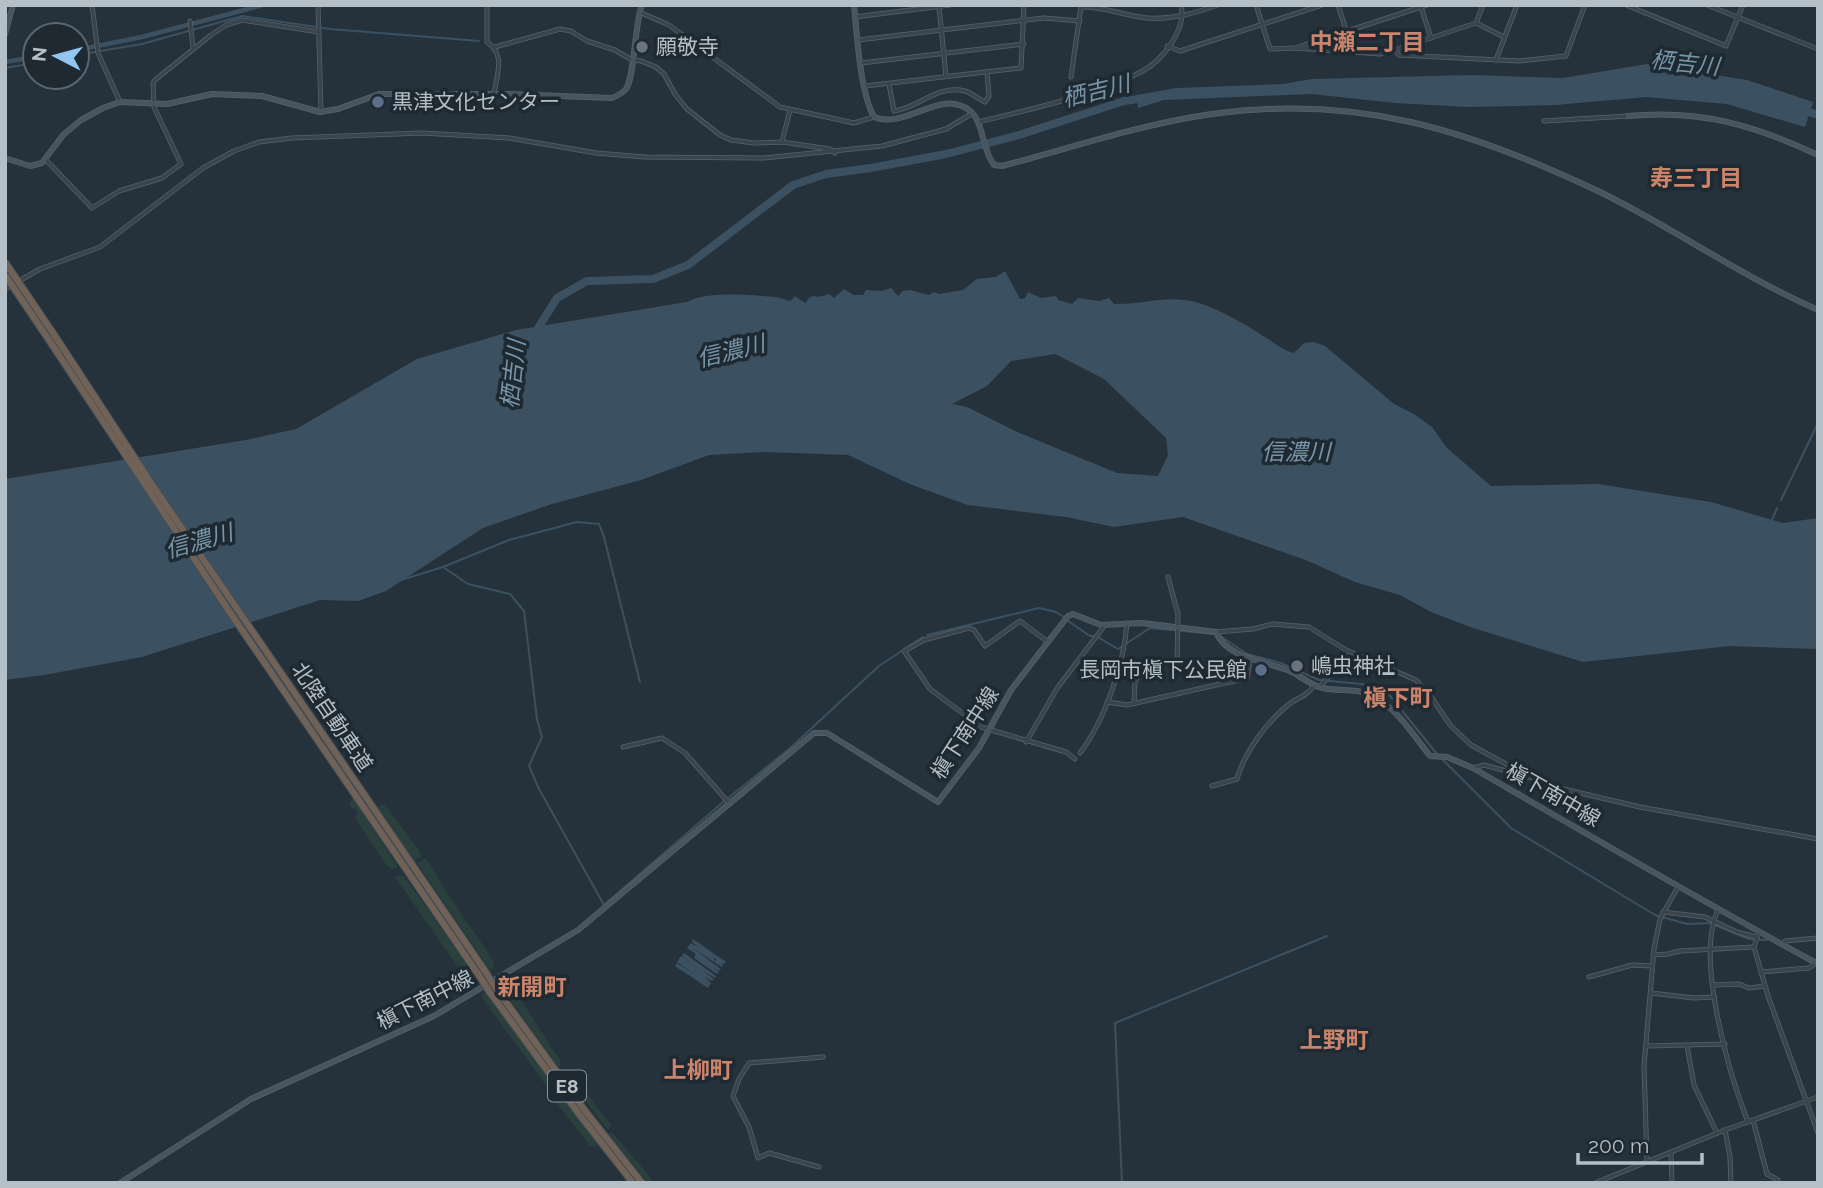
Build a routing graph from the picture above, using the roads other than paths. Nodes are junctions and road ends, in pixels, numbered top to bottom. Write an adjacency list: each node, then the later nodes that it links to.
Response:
1 (13, 5): 36 (street)
2 (92, 5): 58 (street)
3 (317, 5): 35 (street)
4 (486, 5): 43 (street)
5 (642, 5): 24 (street)
6 (854, 5): 26 (street)
7 (950, 5): 21 (street)
8 (1024, 5): 28 (street)
9 (1181, 5): 25 (street)
10 (1218, 5): 25 (street)
11 (1256, 5): 32 (street)
12 (1322, 5): 32 (street)
13 (1338, 5): 34 (street)
14 (1427, 5): 23 (street)
15 (1483, 5): 31 (street)
16 (1517, 5): 37 (street)
17 (1585, 5): 50 (street)
18 (1626, 5): 27 (street)
19 (1707, 5): 27 (street)
20 (1743, 5): 27 (street)
21 (939, 6): 26 (street); 33 (street)
22 (1081, 6): 25 (street); 30 (street)
23 (1421, 6): 34 (street); 38 (street)
24 (639, 12): 49 (street); 60 (street)
25 (1182, 16): 41 (street)
26 (855, 17): 39 (street)
27 (1738, 18): 46 (street)
28 (1025, 20): 30 (street); 33 (street); 40 (street)
29 (190, 21): 42 (street)
30 (1080, 21): 54 (street)
31 (1476, 23): 37 (street); 38 (street)
32 (1262, 25): 41 (street); 44 (street)
33 (942, 30): 39 (street); 48 (street)
34 (1346, 31): 44 (street); 47 (street)
35 (320, 32): 42 (street); 61 (street)
36 (5, 34)
37 (1504, 37): 50 (street)
38 (1431, 38): 45 (street)
39 (858, 40): 51 (street)
40 (1024, 44): 48 (street); 52 (street)
41 (1167, 46): 66 (street)
42 (193, 47): 59 (street)
43 (495, 47): 49 (street); 57 (street)
44 (1296, 48): 47 (street)
45 (1394, 50): 47 (street); 50 (street)
46 (1818, 50)
47 (1353, 52)
48 (944, 54): 51 (street); 53 (street)
49 (632, 60): 57 (street); 67 (street)
50 (1496, 60)
51 (861, 63): 56 (street)
52 (987, 72): 53 (street); 55 (street)
53 (947, 77): 55 (street)
54 (1071, 77)
55 (889, 84): 56 (street)
56 (865, 86): 64 (street)
57 (494, 94): 61 (street)
58 (120, 102): 59 (street); 71 (street)
59 (153, 103): 61 (street); 71 (street)
60 (790, 110): 64 (street); 67 (street)
61 (320, 112)
62 (973, 113): 64 (street); 66 (street); 68 (street)
63 (1628, 116): 65 (street); 69 (street)
64 (874, 117)
65 (1544, 121)
66 (980, 124): 75 (street)
67 (782, 142): 68 (street)
68 (835, 153): 74 (street)
69 (1818, 155)
70 (5, 158): 71 (street)
71 (46, 160)
72 (5, 261): 95 (highway, 北陸自動車道 / E8, bridge)
73 (5, 275): 95 (highway, 北陸自動車道 / E8, bridge)
74 (5, 289)
75 (1818, 310)
76 (1168, 577): 79 (street)
77 (1127, 623): 78 (street, 槇下南中線); 79 (street, 槇下南中線); 85 (street)
78 (1105, 624): 81 (street, 槇下南中線); 88 (street)
79 (1176, 627): 80 (street, 槇下南中線); 86 (street)
80 (1216, 632): 82 (street); 83 (street, 槇下南中線)
81 (1048, 642): 87 (street, 槇下南中線); 87 (street)
82 (1346, 650): 84 (street); 93 (street)
83 (1250, 660): 84 (street, 槇下南中線); 86 (street)
84 (1317, 686): 92 (street, 槇下南中線); 94 (street)
85 (1107, 702): 86 (street); 90 (street)
86 (1134, 703)
87 (989, 730): 88 (street); 96 (street, 槇下南中線)
88 (1026, 742): 91 (street)
89 (623, 747): 96 (street)
90 (1080, 753)
91 (1075, 759)
92 (1473, 768): 93 (street); 98 (street, 槇下南中線)
93 (1530, 777): 97 (street)
94 (1212, 786)
95 (360, 795): 114 (highway, 北陸自動車道 / E8, bridge)
96 (729, 803): 130 (street, 槇下南中線)
97 (1818, 839)
98 (1678, 887): 99 (street, 槇下南中線); 100 (street)
99 (1718, 910): 101 (street); 102 (street, 槇下南中線)
100 (1663, 912): 101 (street); 107 (street)
101 (1713, 920): 102 (street); 106 (street)
102 (1758, 934): 104 (street, 槇下南中線); 105 (street)
103 (1818, 938): 104 (street)
104 (1783, 945): 108 (street, 槇下南中線)
105 (1755, 947): 106 (street); 110 (street)
106 (1711, 950): 107 (street); 112 (street)
107 (1653, 955): 109 (street)
108 (1817, 964): 110 (street)
109 (1653, 966): 111 (street); 115 (street)
110 (1761, 972): 113 (street)
111 (1589, 977)
112 (1714, 985): 113 (street); 116 (street)
113 (1765, 986): 122 (street)
114 (492, 989): 133 (highway, 北陸自動車道 / E8); 134 (highway, 北陸自動車道 / E8)
115 (1651, 993): 116 (street); 118 (street)
116 (1714, 997): 117 (street)
117 (1725, 1044): 119 (street); 123 (street)
118 (1646, 1046): 119 (street); 128 (street)
119 (1687, 1046): 125 (street)
120 (823, 1057): 129 (street)
121 (1818, 1097): 122 (street)
122 (1805, 1101): 123 (street); 126 (street)
123 (1751, 1121): 124 (street); 138 (street)
124 (1725, 1130): 125 (street); 137 (street)
125 (1717, 1133): 127 (street)
126 (1818, 1133)
127 (1671, 1153): 128 (street); 136 (street)
128 (1647, 1161): 135 (street)
129 (820, 1167)
130 (130, 1176): 131 (street, 槇下南中線); 132 (street)
131 (120, 1183)
132 (131, 1183)
133 (633, 1183)
134 (642, 1183)
135 (1595, 1183)
136 (1672, 1183)
137 (1731, 1183)
138 (1778, 1183)

